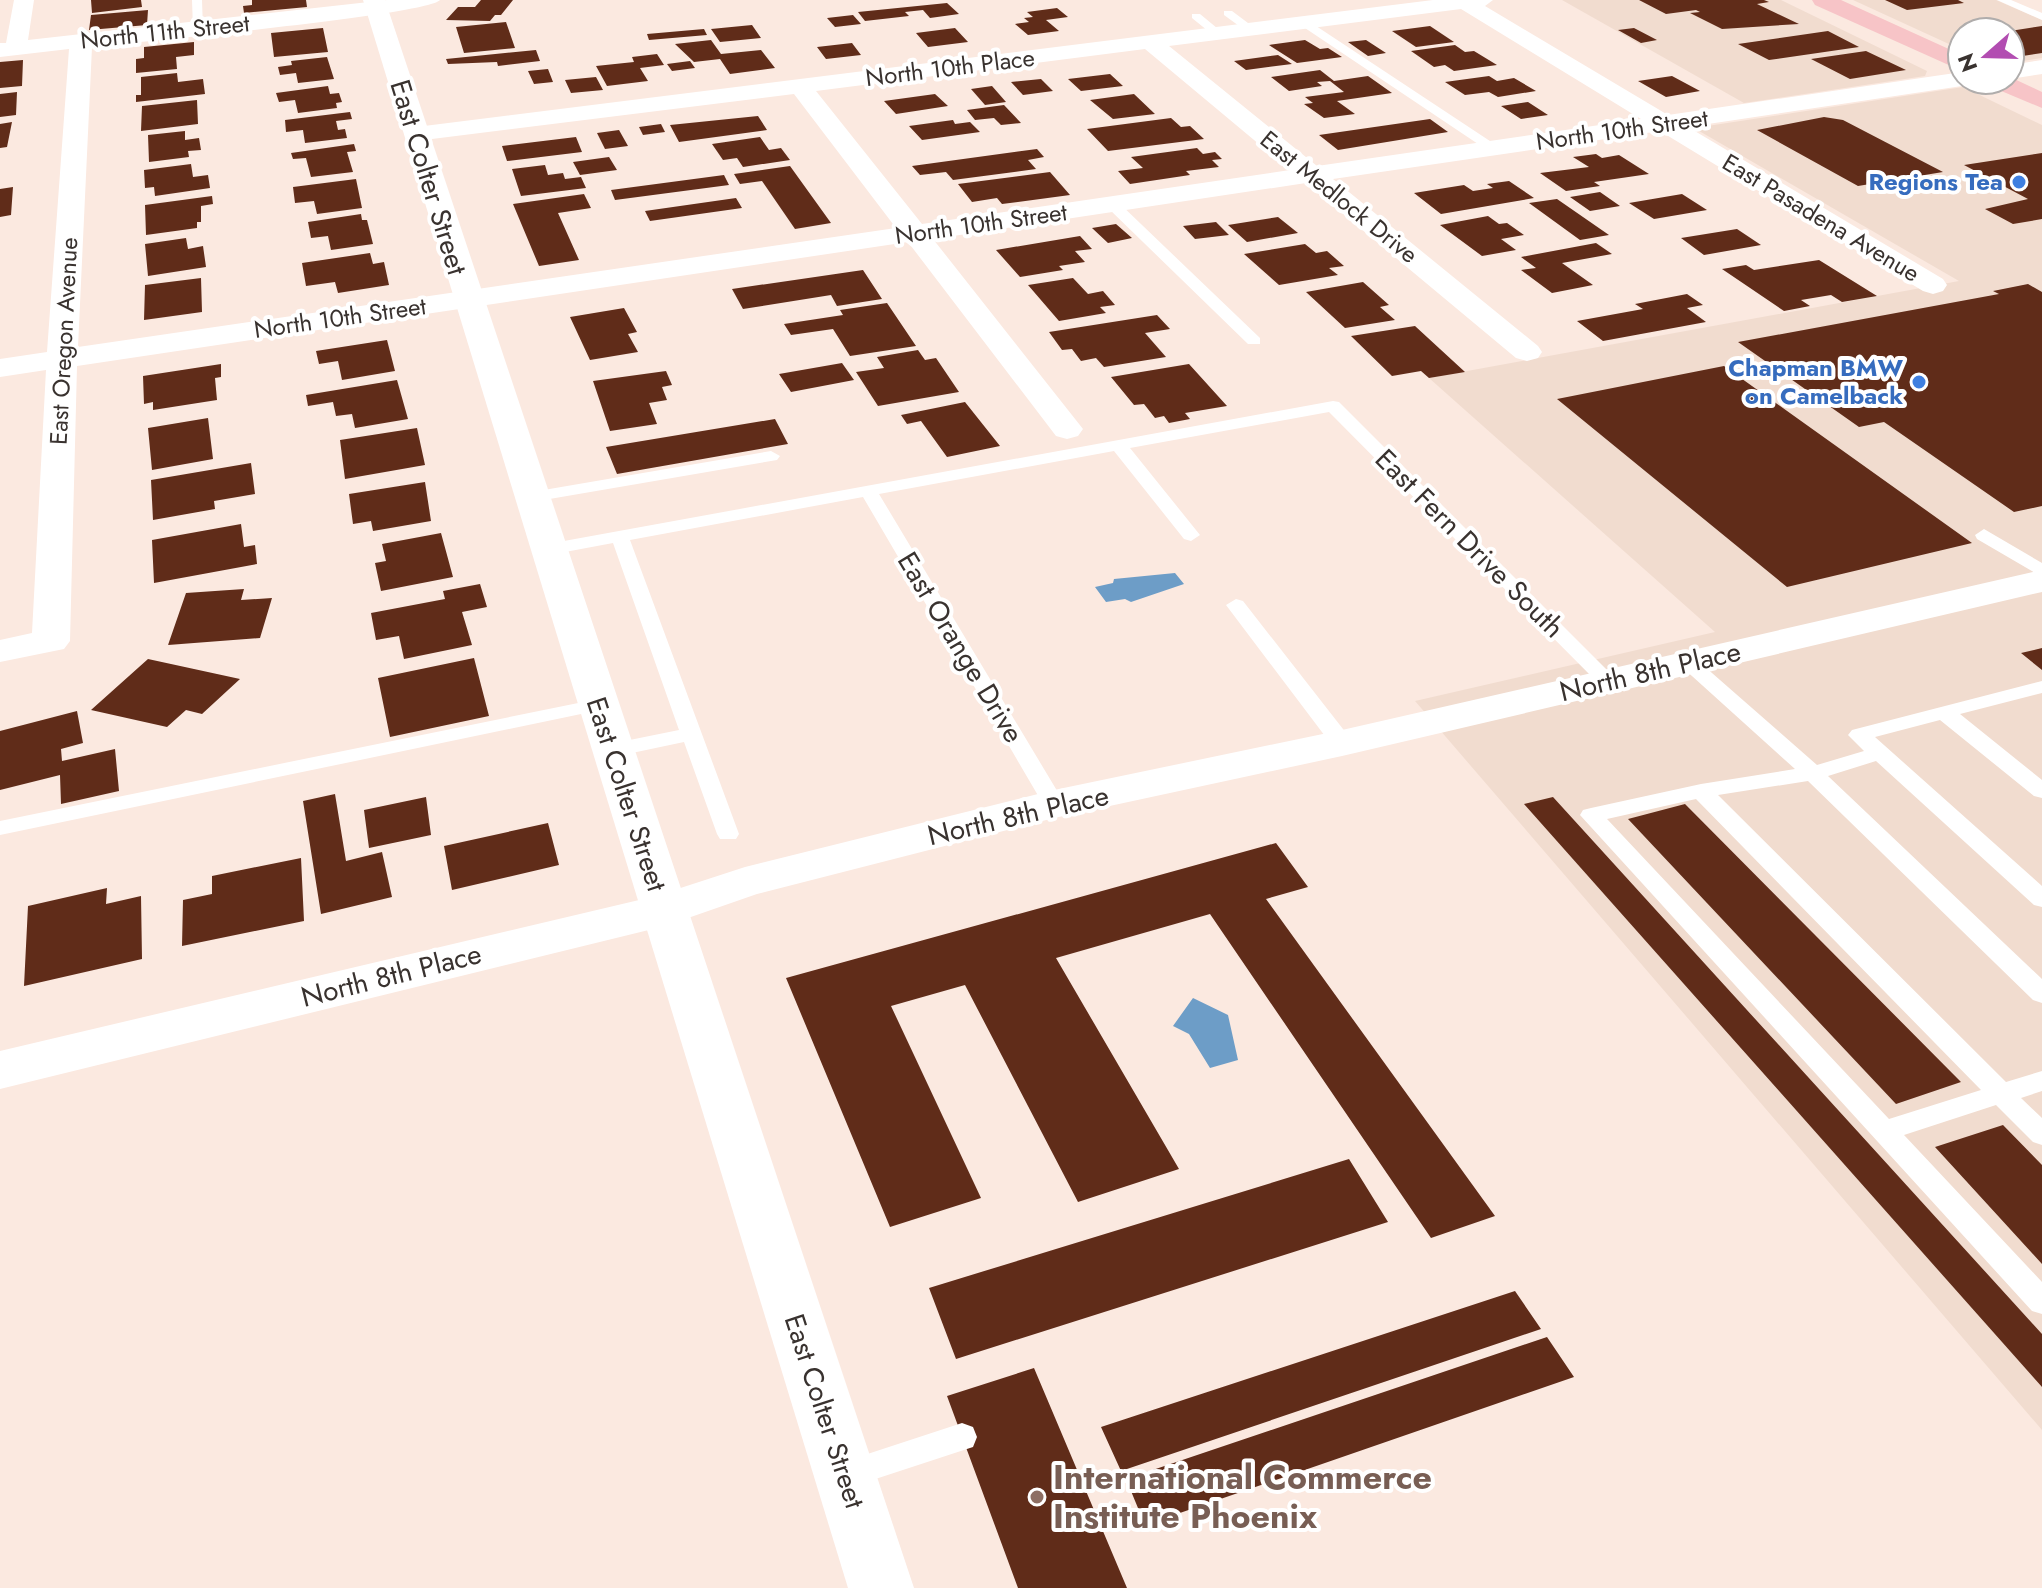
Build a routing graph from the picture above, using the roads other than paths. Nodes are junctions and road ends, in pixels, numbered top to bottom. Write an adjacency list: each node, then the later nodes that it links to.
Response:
1 (24, 0): 15 (street)
2 (197, 0): 12 (lane)
3 (430, 0): 7 (street, North 11th Street)
4 (1823, 0): 16 (main road)
5 (2002, 0): 9 (lane)
6 (1459, 2): 10 (street, North 10th Place); 19 (street, East Pasadena Avenue)
7 (376, 5): 12 (street, North 11th Street); 20 (street, East Colter Street)
8 (1196, 16): 11 (lane)
9 (2042, 17)
10 (1303, 22): 11 (street, North 10th Place); 21 (lane)
11 (1222, 23): 14 (street, North 10th Place)
12 (199, 28): 13 (street, North 11th Street)
13 (81, 41): 15 (street, North 11th Street); 29 (street, East Oregon Avenue)
14 (1150, 42): 18 (street, North 10th Place); 22 (street, East Medlock Drive)
15 (8, 49)
16 (1946, 57)
17 (1946, 81): 19 (street, North 10th Street)
18 (800, 86): 20 (street, North 10th Place); 24 (street)
19 (1664, 124): 21 (street, North 10th Street); 25 (street, East Pasadena Avenue)
20 (416, 134): 26 (street, East Colter Street)
21 (1495, 149): 22 (street, North 10th Street)
22 (1313, 176): 23 (street, North 10th Street); 28 (street, East Medlock Drive)
23 (1113, 205): 24 (street, North 10th Street); 27 (lane)
24 (914, 234): 26 (street, North 10th Street); 31 (street)
25 (1933, 285)
26 (467, 299): 29 (street, North 10th Street); 35 (street, East Colter Street)
27 (1254, 341)
28 (1527, 352)
29 (62, 359): 30 (street, North 10th Street); 43 (street, East Oregon Avenue)
30 (0, 368)
31 (1067, 429)
32 (1118, 445): 34 (lane); 37 (lane); 45 (lane, East Fern Drive South)
33 (771, 456): 35 (lane)
34 (868, 490): 36 (lane); 56 (lane, East Orange Drive)
35 (532, 497): 39 (street, East Colter Street)
36 (619, 535): 39 (lane); 49 (lane)
37 (1191, 535)
38 (1984, 535): 40 (lane)
39 (549, 549): 47 (street, East Colter Street)
40 (2042, 571)
41 (2042, 581): 44 (street, North 8th Place)
42 (1236, 605): 50 (lane)
43 (0, 651)
44 (1689, 663): 45 (street, North 8th Place); 53 (lane)
45 (1607, 681): 50 (street, North 8th Place)
46 (2042, 687): 48 (lane)
47 (598, 705): 51 (street, East Colter Street); 57 (lane)
48 (1944, 712): 52 (lane); 55 (lane)
49 (691, 734): 51 (lane); 58 (lane)
50 (1342, 743): 56 (street, North 8th Place)
51 (613, 750): 60 (street, East Colter Street)
52 (1880, 753): 53 (lane); 59 (lane)
53 (1813, 773): 54 (lane); 61 (lane)
54 (1701, 791): 64 (lane); 65 (lane)
55 (2042, 791)
56 (1054, 804): 60 (street, North 8th Place)
57 (0, 828)
58 (728, 834)
59 (2042, 899)
60 (665, 910): 62 (street, North 8th Place); 69 (street, East Colter Street)
61 (2042, 994)
62 (0, 1070)
63 (2042, 1081): 64 (lane)
64 (2001, 1094): 65 (lane); 66 (lane)
65 (1884, 1131): 67 (lane)
66 (2042, 1135)
67 (2042, 1302)
68 (962, 1437): 69 (lane)
69 (845, 1475): 70 (street, East Colter Street)
70 (881, 1588)

